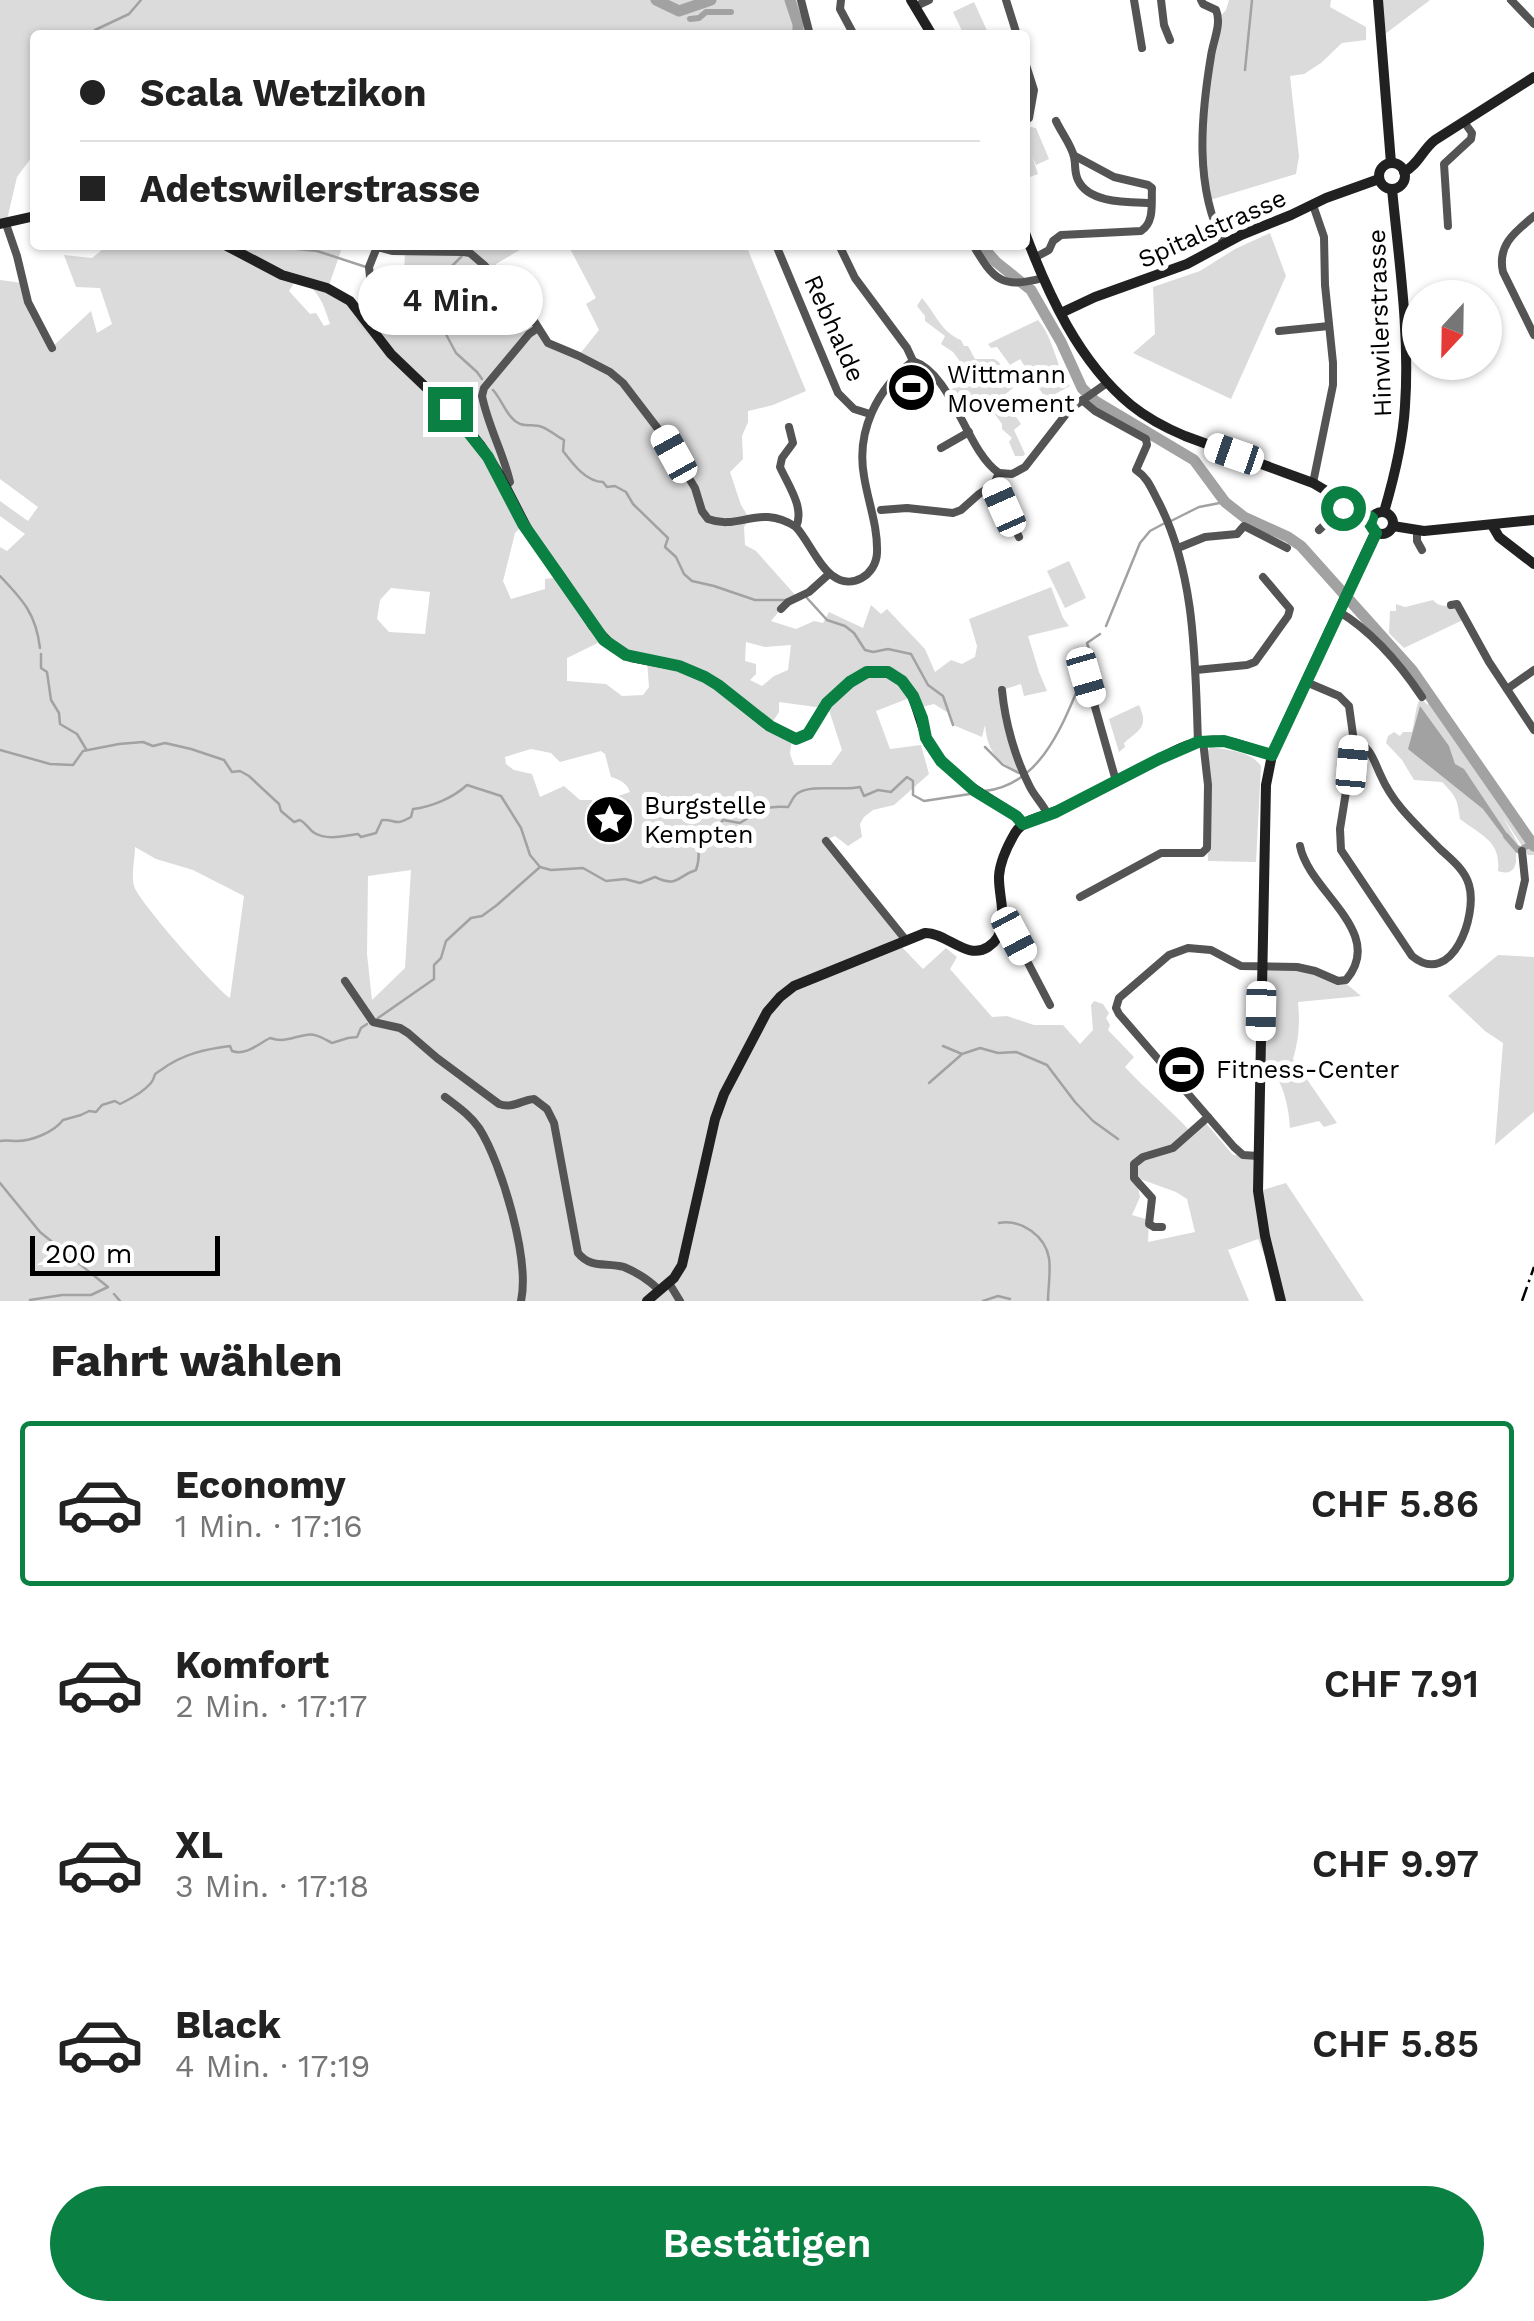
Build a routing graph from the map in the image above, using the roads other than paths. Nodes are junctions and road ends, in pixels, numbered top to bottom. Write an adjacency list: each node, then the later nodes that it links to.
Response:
1 (801, 0): 12 (street)
2 (841, 0): 13 (street)
3 (929, 0): 10 (street)
4 (1006, 0): 15 (street)
5 (1134, 0): 17 (street)
6 (1161, 0): 16 (street)
7 (1201, 0): 33 (street)
8 (1378, 0): 24 (street)
9 (1512, 0): 11 (street)
10 (914, 3): 14 (street)
11 (1534, 24)
12 (809, 30)
13 (851, 30)
14 (929, 30)
15 (1015, 30)
16 (1170, 40)
17 (1142, 48)
18 (1534, 77): 22 (street)
19 (1030, 78): 20 (street)
20 (1030, 112)
21 (1056, 121): 23 (street)
22 (1464, 122): 25 (street); 32 (street)
23 (1074, 156): 28 (street); 28 (street)
24 (1391, 163): 25 (street); 26 (street)
25 (1404, 172): 27 (street)
26 (1379, 178): 27 (street); 29 (street, Spitalstrasse)
27 (1392, 190): 63 (street, Hinwilerstrasse)
28 (1151, 203): 41 (street)
29 (1313, 205): 33 (street, Spitalstrasse); 44 (street)
30 (1534, 216): 48 (street)
31 (8, 223): 49 (street)
32 (1448, 226)
33 (1224, 244): 43 (street, Spitalstrasse)
34 (1030, 247): 41 (street)
35 (234, 250): 47 (street)
36 (376, 250): 47 (street)
37 (386, 250): 45 (street)
38 (778, 250): 53 (street, Rebhalde)
39 (841, 250): 50 (street)
40 (976, 250): 42 (street)
41 (1034, 258): 42 (street)
42 (1043, 278): 43 (street)
43 (1061, 313): 51 (street)
44 (1330, 326): 46 (street); 58 (street)
45 (538, 328): 60 (street); 68 (street)
46 (1278, 331)
47 (372, 332): 60 (street)
48 (1534, 335)
49 (52, 348)
50 (912, 361): 53 (street); 55 (street)
51 (1107, 383): 52 (street); 58 (street)
52 (1083, 399): 57 (street); 73 (street)
53 (870, 414): 77 (street)
54 (789, 428): 68 (street)
55 (969, 432): 56 (street); 57 (street)
56 (941, 448)
57 (999, 473): 59 (street)
58 (1313, 483): 61 (street)
59 (994, 484): 62 (street); 72 (street)
60 (506, 487): 95 (street)
61 (1348, 503): 64 (street); 69 (street)
62 (881, 510)
63 (1384, 512): 64 (street); 66 (street)
64 (1372, 518): 71 (street)
65 (1534, 520): 67 (street)
66 (1392, 526): 70 (street); 71 (street)
67 (1492, 526): 70 (street); 76 (street)
68 (796, 527): 77 (street)
69 (1319, 530)
70 (1417, 531): 75 (street)
71 (1376, 533): 80 (street)
72 (1019, 538)
73 (1178, 548): 74 (street); 83 (street)
74 (1288, 548)
75 (1422, 550)
76 (1534, 564)
77 (830, 574): 81 (street)
78 (1263, 577): 83 (street)
79 (1451, 605): 87 (street)
80 (1340, 608): 85 (street); 88 (street)
81 (781, 609)
82 (1080, 654): 93 (street)
83 (1196, 670): 90 (street)
84 (1534, 670): 87 (street)
85 (1306, 682): 91 (street); 92 (street)
86 (1002, 690): 94 (street)
87 (1507, 690): 89 (street)
88 (1422, 697)
89 (1534, 730)
90 (1201, 741): 92 (street); 93 (street); 101 (street)
91 (1354, 742): 91 (street)
92 (1272, 755): 105 (street)
93 (1116, 782): 94 (street)
94 (1048, 815): 95 (street)
95 (1023, 824): 103 (street)
96 (826, 841): 104 (street)
97 (1300, 846): 105 (street)
98 (1522, 851): 100 (street)
99 (1534, 861): 100 (street)
100 (1524, 866): 102 (street)
101 (1080, 897)
102 (1519, 906)
103 (1002, 927): 104 (street); 107 (street)
104 (905, 939): 112 (street)
105 (1264, 966): 109 (street); 110 (street)
106 (345, 982): 112 (street)
107 (1050, 1004)
108 (445, 1097): 113 (street)
109 (1208, 1117): 110 (street); 111 (street)
110 (1258, 1156): 116 (street)
111 (1162, 1227)
112 (664, 1286): 114 (street); 115 (street)
113 (521, 1301)
114 (647, 1301)
115 (680, 1301)
116 (1281, 1301)

